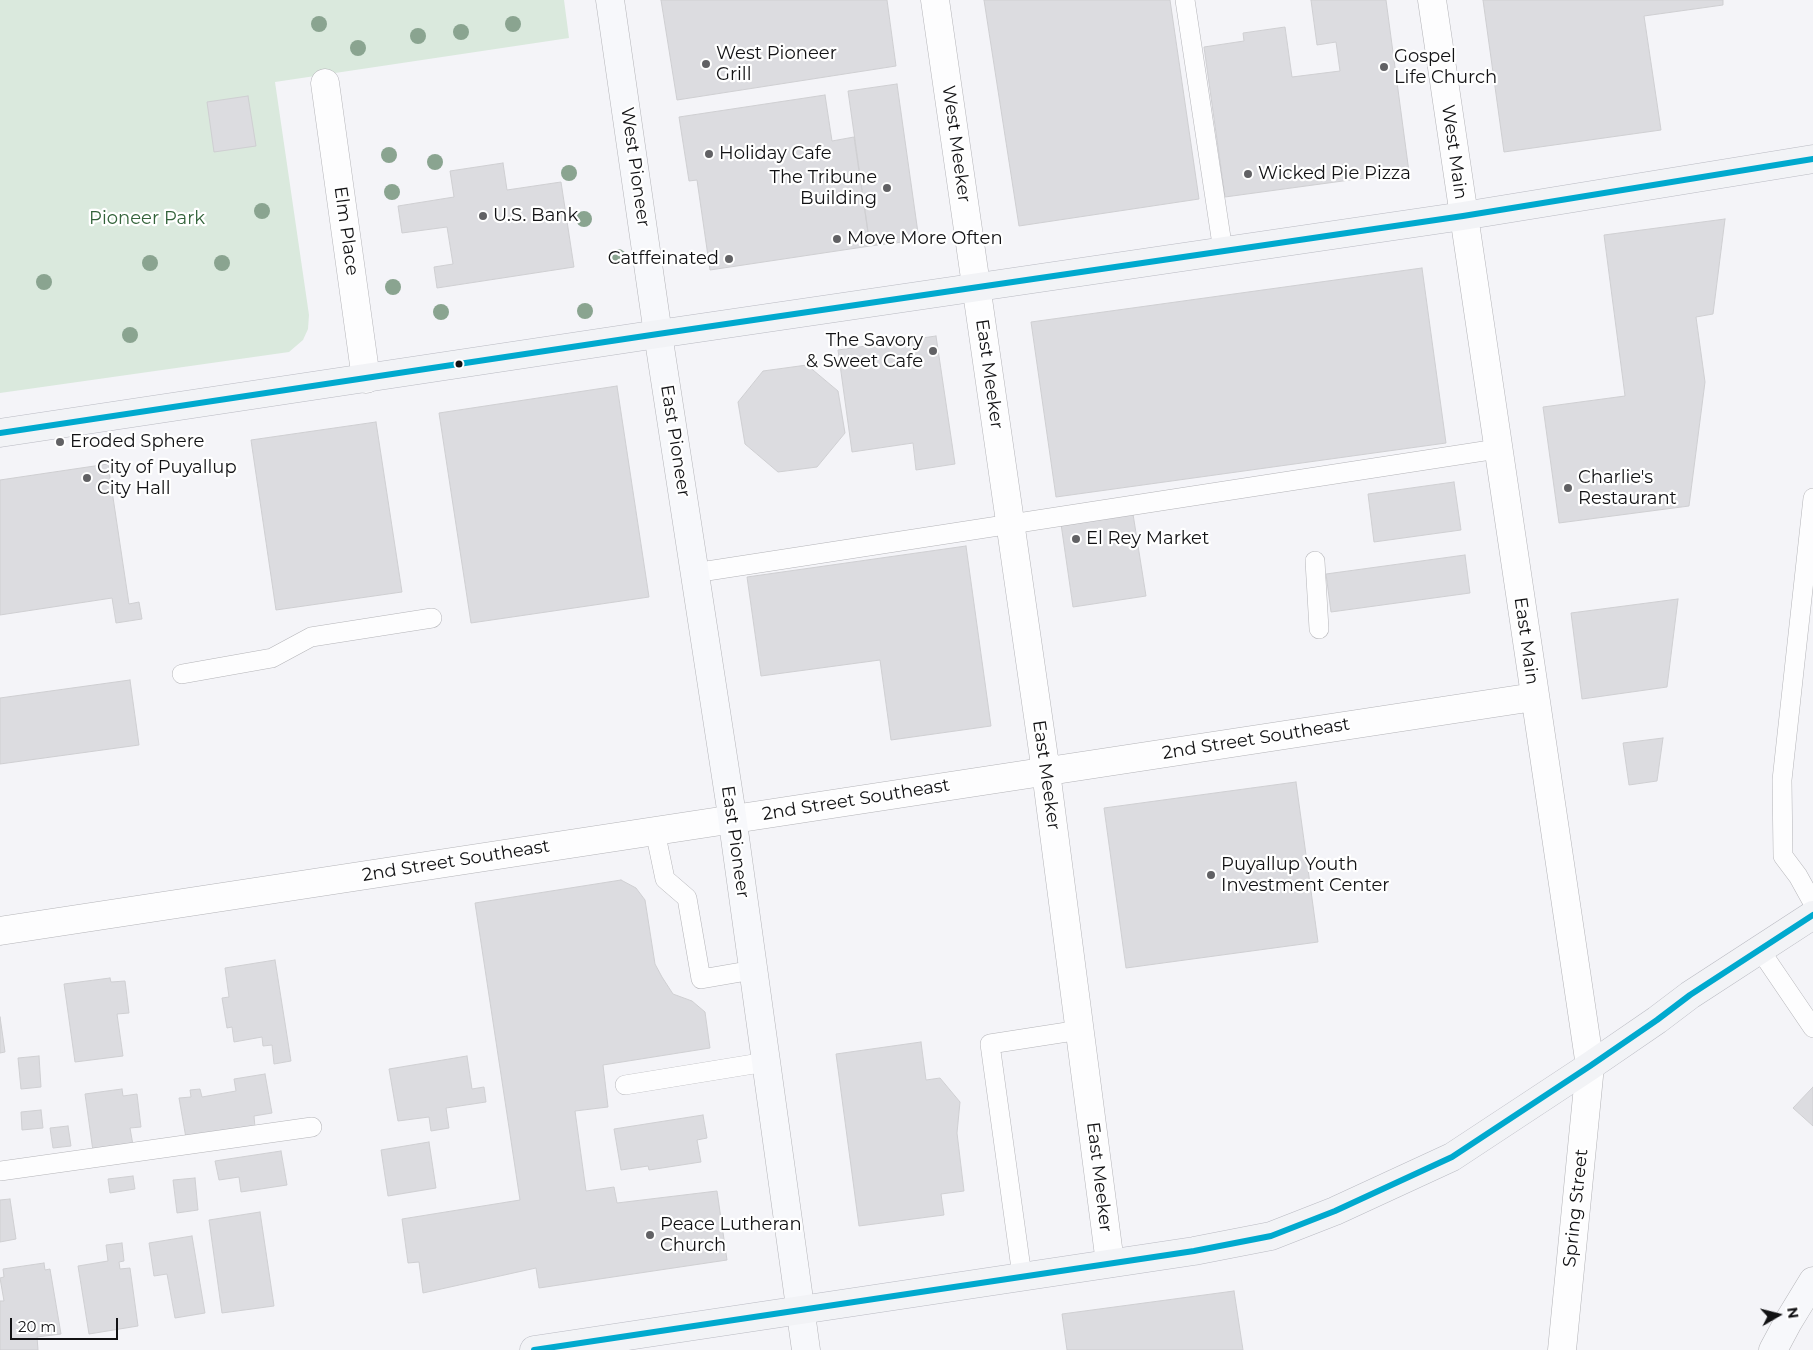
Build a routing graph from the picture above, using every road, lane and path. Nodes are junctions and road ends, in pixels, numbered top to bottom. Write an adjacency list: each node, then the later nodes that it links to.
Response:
1 (610, 0): 10 (main road, West Pioneer)
2 (935, 0): 9 (street, West Meeker)
3 (1185, 0): 8 (lane)
4 (1432, 0): 7 (street, West Main)
5 (325, 83): 11 (street, Elm Place)
6 (1813, 159): 7 (main road)
7 (1463, 216): 8 (main road); 13 (street, East Main)
8 (1223, 251): 9 (main road)
9 (977, 288): 10 (main road); 15 (street, East Meeker)
10 (658, 334): 11 (main road); 17 (main road, East Pioneer)
11 (366, 379): 12 (main road)
12 (0, 433)
13 (1497, 449): 15 (lane); 21 (street, East Main)
14 (1813, 498): 25 (lane)
15 (1010, 523): 17 (lane); 22 (street, East Meeker)
16 (1315, 560): 19 (lane)
17 (694, 573): 23 (main road, East Pioneer)
18 (432, 618): 20 (lane)
19 (1319, 629)
20 (182, 674)
21 (1534, 697): 22 (street, 2nd Street Southeast); 33 (street, East Main)
22 (1046, 772): 23 (street, 2nd Street Southeast); 31 (street, East Meeker)
23 (732, 819): 24 (street, 2nd Street Southeast); 29 (main road, East Pioneer)
24 (655, 831): 27 (street, 2nd Street Southeast); 29 (lane)
25 (1813, 903)
26 (1813, 915): 28 (main road)
27 (0, 931)
28 (1760, 950): 30 (lane); 33 (main road)
29 (753, 970): 32 (main road, East Pioneer)
30 (1813, 1028)
31 (1080, 1030): 37 (street, East Meeker); 38 (lane)
32 (766, 1062): 34 (lane); 40 (main road, East Pioneer)
33 (1590, 1066): 37 (main road); 44 (street, Spring Street)
34 (625, 1084)
35 (312, 1127): 36 (lane)
36 (0, 1171)
37 (1110, 1263): 38 (main road)
38 (1022, 1276): 40 (main road)
39 (1813, 1281): 45 (main road)
40 (800, 1310): 41 (main road); 43 (main road, East Pioneer)
41 (614, 1344): 42 (main road)
42 (534, 1350)
43 (806, 1350)
44 (1562, 1350)
45 (1773, 1350)

